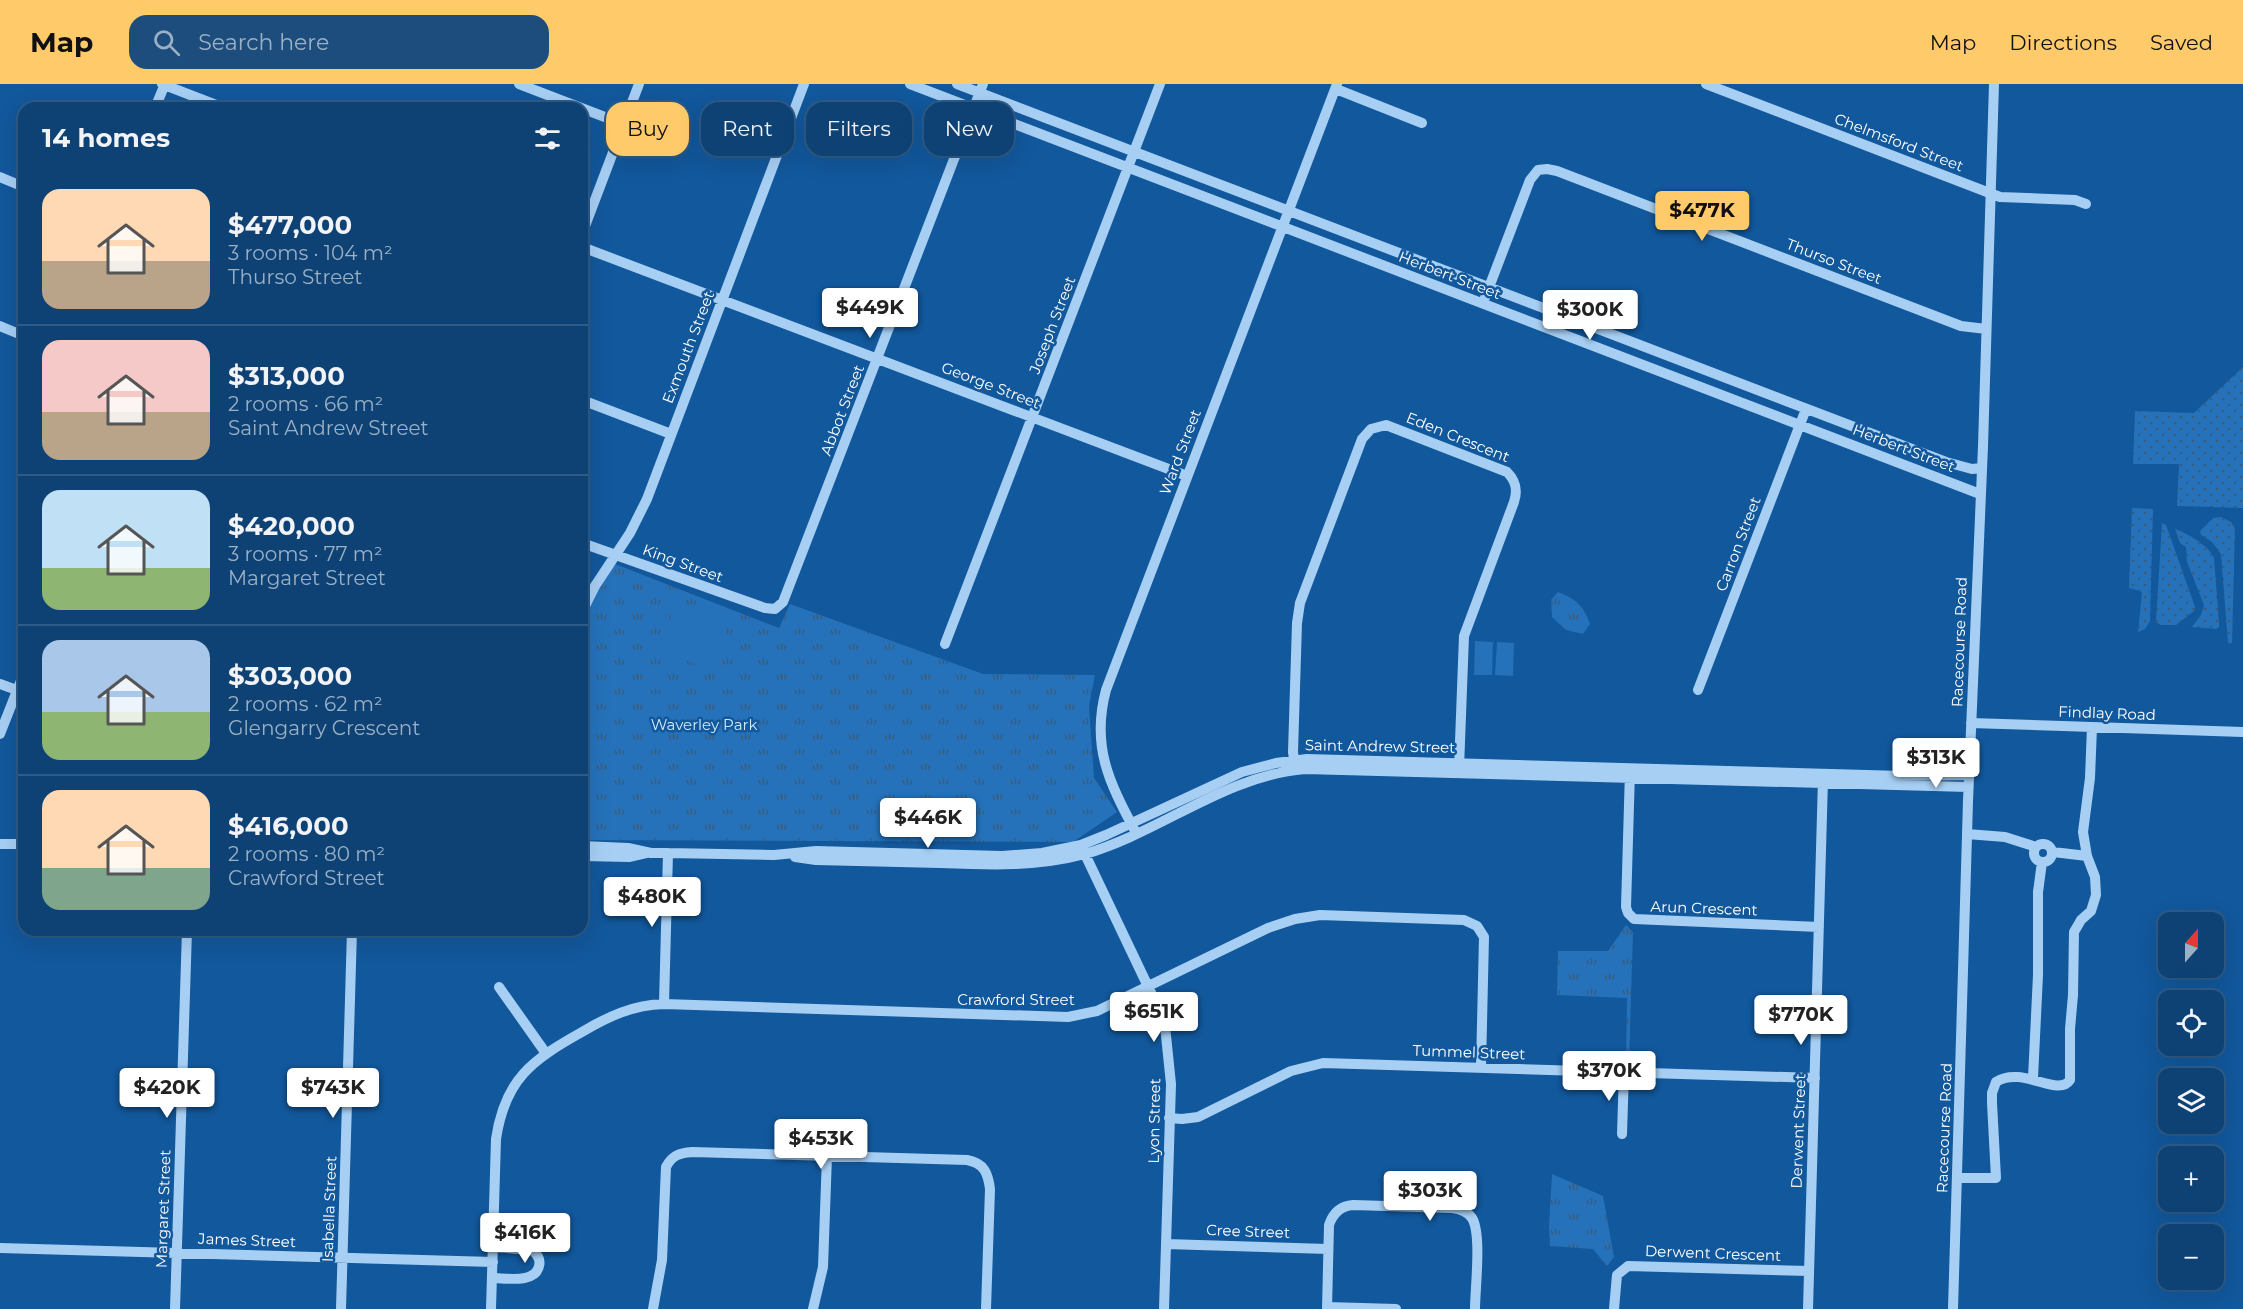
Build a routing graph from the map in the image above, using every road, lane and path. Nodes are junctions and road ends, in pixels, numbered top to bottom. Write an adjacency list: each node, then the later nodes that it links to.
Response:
1 (164, 84): 12 (street); 13 (street)
2 (519, 84): 14 (street)
3 (639, 84): 15 (street)
4 (804, 84): 34 (street, Exmouth Street)
5 (910, 84): 16 (street, Herbert Street)
6 (957, 84): 11 (street, Herbert Street)
7 (1160, 84): 21 (street, Joseph Street)
8 (1706, 84): 27 (street, Chelmsford Street)
9 (1994, 84): 27 (street, Racecourse Road)
10 (1337, 86): 20 (street); 29 (street, Ward Street)
11 (981, 88): 21 (street, Herbert Street)
12 (157, 102)
13 (209, 102)
14 (566, 102)
15 (632, 102)
16 (958, 102)
17 (588, 111): 18 (street)
18 (606, 117)
19 (1014, 123): 24 (street, Herbert Street)
20 (1422, 123)
21 (1134, 152): 24 (street, Joseph Street); 29 (street, Herbert Street)
22 (611, 156): 30 (street)
23 (956, 156): 40 (street, Abbot Street)
24 (1128, 167): 31 (street, Herbert Street); 44 (street, Joseph Street)
25 (0, 177): 26 (street)
26 (18, 184)
27 (1991, 194): 28 (street, Chelmsford Street); 37 (street, Racecourse Road)
28 (2086, 204)
29 (1289, 211): 31 (street, Ward Street); 33 (street, Herbert Street)
30 (588, 218)
31 (1282, 227): 35 (street, Herbert Street); 48 (street, Ward Street)
32 (588, 249): 34 (street, George Street)
33 (1489, 288): 35 (street, Thurso Street); 37 (street, Thurso Street); 39 (street, Herbert Street)
34 (723, 299): 40 (street, George Street); 46 (street, Exmouth Street)
35 (1483, 303): 41 (street, Herbert Street)
36 (0, 326): 38 (street)
37 (1986, 329): 47 (street, Racecourse Road)
38 (18, 334)
39 (1650, 349): 41 (street); 43 (street, Herbert Street)
40 (878, 358): 44 (street, George Street); 53 (street, Abbot Street)
41 (1644, 365): 45 (street, Herbert Street)
42 (588, 402): 46 (street)
43 (1806, 409): 45 (street, Carron Street); 47 (street, Herbert Street)
44 (1032, 417): 48 (street, George Street); 54 (street, Joseph Street)
45 (1800, 424): 49 (street, Herbert Street); 56 (street, Carron Street)
46 (671, 434): 51 (street, Exmouth Street)
47 (1982, 468): 49 (street, Racecourse Road)
48 (1187, 476): 69 (street, Ward Street)
49 (1980, 494): 59 (street, Racecourse Road)
50 (588, 545): 51 (street, King Street)
51 (616, 555): 52 (street, Exmouth Street); 53 (street, King Street)
52 (588, 600)
53 (775, 609)
54 (945, 644)
55 (0, 684): 57 (street)
56 (1698, 690)
57 (18, 691)
58 (18, 698): 62 (street)
59 (1971, 723): 60 (street, Findlay Road); 66 (street, Racecourse Road)
60 (2092, 727): 61 (street, Findlay Road); 80 (street)
61 (2243, 732)
62 (0, 734)
63 (1295, 765): 64 (street, Saint Andrew Street); 64 (street, Eden Crescent); 69 (street, Saint Andrew Street)
64 (1459, 767): 65 (street, Saint Andrew Street)
65 (1630, 772): 67 (street, Saint Andrew Street); 82 (street, Arun Crescent)
66 (1969, 775): 67 (street, Saint Andrew Street); 68 (street, Racecourse Road)
67 (1823, 778): 68 (street, Saint Andrew Street); 82 (street, Derwent Street)
68 (1968, 787): 70 (street, Racecourse Road)
69 (1134, 829): 75 (street, Saint Andrew Street)
70 (1967, 834): 74 (street); 96 (street, Racecourse Road)
71 (0, 844): 72 (street)
72 (18, 844)
73 (588, 846): 77 (street, Saint Andrew Street)
74 (2036, 847): 76 (street); 81 (street)
75 (1083, 849): 78 (street, Saint Andrew Street); 86 (street, Lyon Street)
76 (2053, 852): 80 (street); 81 (street)
77 (651, 853): 78 (street, Saint Andrew Street); 79 (street, Saint Andrew Street)
78 (668, 853): 87 (street)
79 (588, 856)
80 (2087, 856): 92 (street)
81 (2042, 862): 92 (street)
82 (1819, 927): 91 (street, Derwent Street)
83 (187, 936): 101 (street, Margaret Street)
84 (352, 936): 102 (street, Isabella Street)
85 (499, 987): 88 (street)
86 (1149, 987): 87 (street, Crawford Street); 89 (street, Crawford Street); 93 (street, Lyon Street)
87 (664, 1004): 88 (street, Crawford Street)
88 (545, 1052): 98 (street, Crawford Street)
89 (1481, 1067): 90 (street, Tummel Street); 93 (street, Tummel Street)
90 (1624, 1071): 91 (street, Tummel Street); 94 (street)
91 (1815, 1077): 104 (street, Derwent Street)
92 (2033, 1078): 96 (street)
93 (1169, 1118): 97 (street, Lyon Street)
94 (1622, 1134)
95 (827, 1156): 110 (street); 111 (street); 112 (street)
96 (1957, 1178): 118 (street, Racecourse Road)
97 (1166, 1244): 100 (street, Cree Street); 113 (street, Lyon Street)
98 (493, 1247): 103 (street, Crawford Street); 105 (street)
99 (0, 1248): 101 (street, James Street)
100 (1328, 1249): 106 (street); 115 (street)
101 (177, 1253): 102 (street, James Street); 107 (street, Margaret Street)
102 (343, 1258): 103 (street, James Street); 108 (street, Isabella Street)
103 (493, 1262): 105 (street, Crawford Street)
104 (1809, 1271): 116 (street, Derwent Crescent); 117 (street, Derwent Street)
105 (492, 1278): 109 (street, Crawford Street)
106 (1327, 1308): 114 (street)
107 (175, 1309)
108 (341, 1309)
109 (491, 1309)
110 (653, 1309)
111 (813, 1309)
112 (986, 1309)
113 (1164, 1309)
114 (1396, 1309)
115 (1474, 1309)
116 (1614, 1309)
117 (1808, 1309)
118 (1953, 1309)

